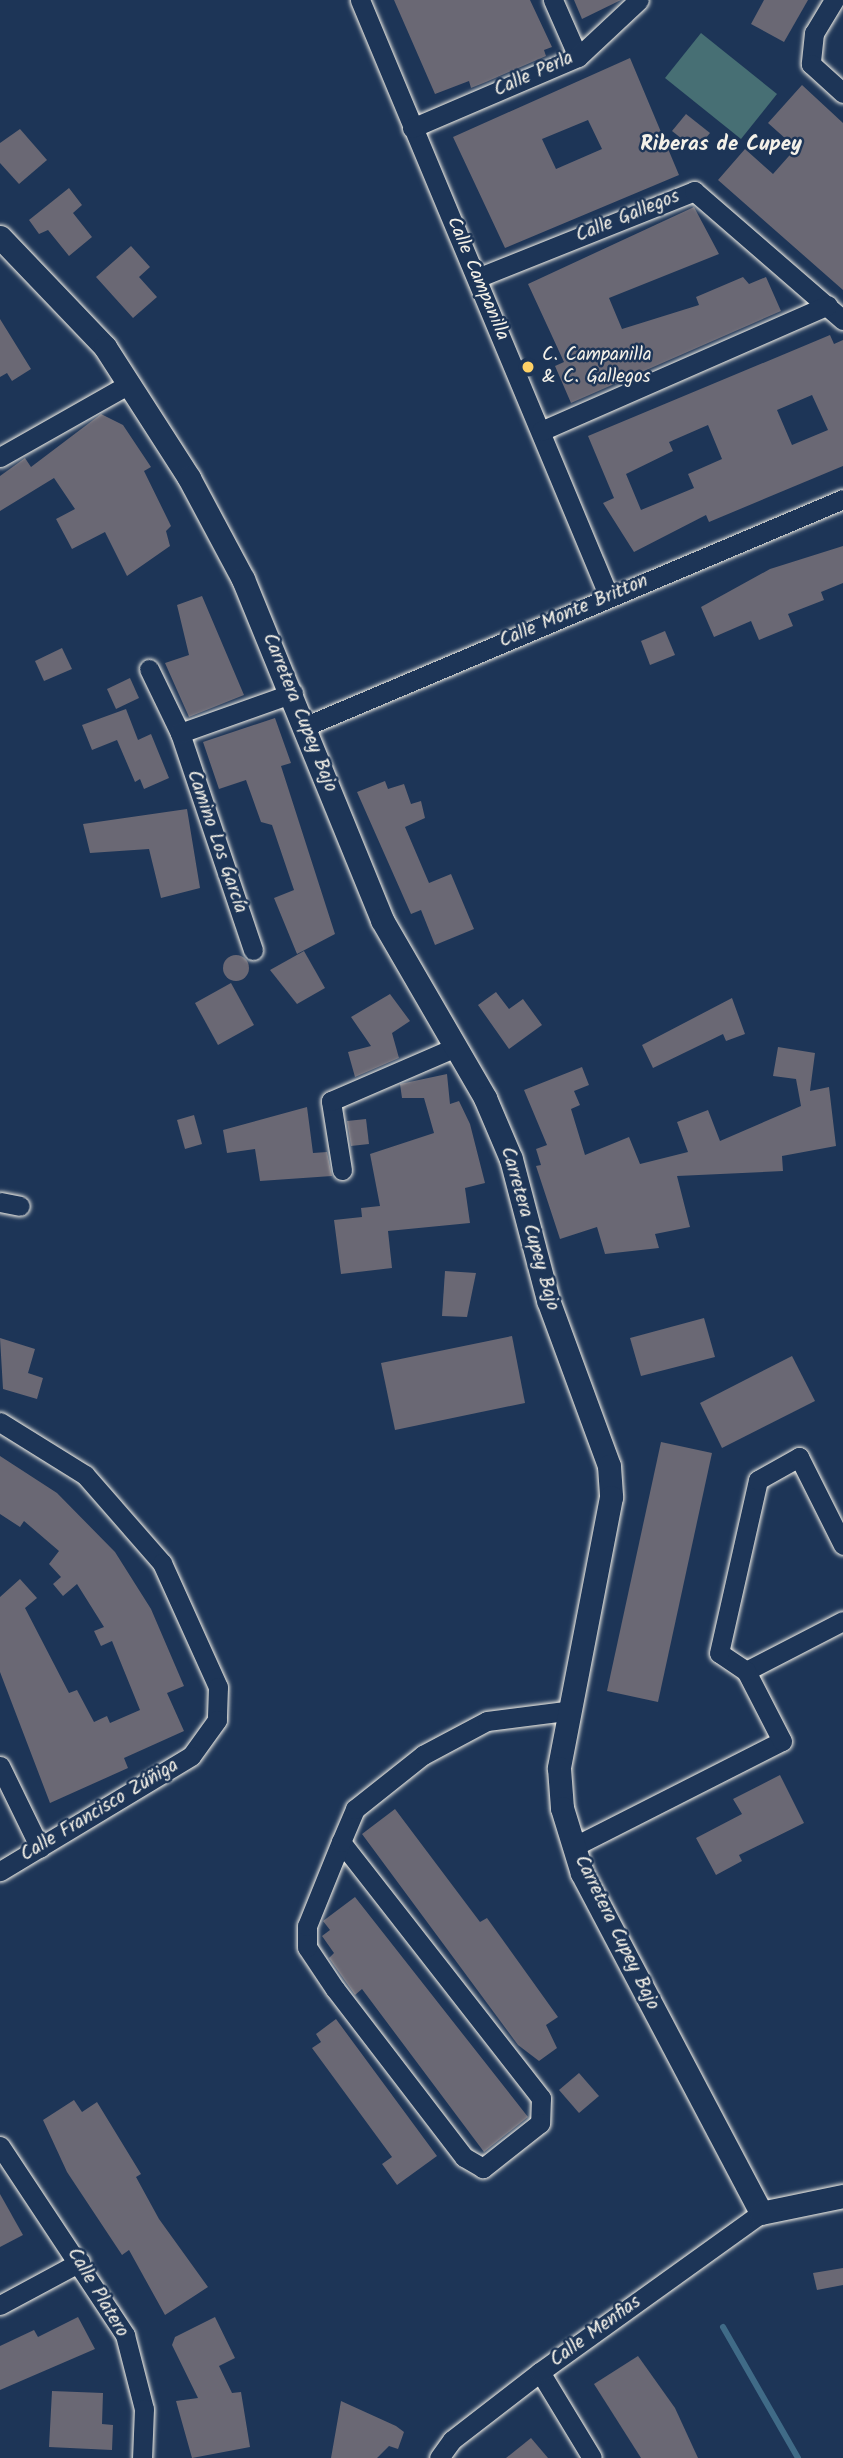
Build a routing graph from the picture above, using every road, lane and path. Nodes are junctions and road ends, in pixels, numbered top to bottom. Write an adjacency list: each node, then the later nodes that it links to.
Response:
1 (360, 0): 7 (street, Calle Campanilla)
2 (553, 0): 5 (street)
3 (639, 0): 5 (street, Calle Perla)
4 (835, 0): 6 (street)
5 (578, 57): 7 (street, Calle Perla)
6 (843, 93)
7 (412, 128): 9 (street, Calle Campanilla)
8 (0, 237): 12 (street, Carretera Cupey Bajo)
9 (477, 278): 10 (street, Calle Gallegos); 13 (street, Calle Campanilla)
10 (828, 306): 11 (street, Calle Gallegos); 13 (street)
11 (843, 320)
12 (129, 384): 14 (street); 18 (street, Carretera Cupey Bajo)
13 (541, 431): 16 (street, Calle Campanilla)
14 (0, 457)
15 (843, 499): 16 (street, Calle Monte Britton)
16 (609, 597): 19 (street, Calle Monte Britton)
17 (149, 669): 20 (street, Camino Los García)
18 (293, 693): 19 (street, Carretera Cupey Bajo); 20 (street)
19 (306, 726): 22 (street, Carretera Cupey Bajo)
20 (180, 733): 21 (street, Camino Los García)
21 (253, 950)
22 (456, 1047): 23 (street); 30 (street, Carretera Cupey Bajo)
23 (342, 1170)
24 (0, 1202): 25 (street)
25 (20, 1206)
26 (0, 1422): 34 (street, Calle Francisco Zúñiga)
27 (843, 1545): 29 (street)
28 (843, 1621): 29 (street)
29 (746, 1671): 33 (street)
30 (565, 1712): 32 (street); 33 (street, Carretera Cupey Bajo)
31 (0, 1766): 34 (street)
32 (341, 1842): 32 (street)
33 (573, 1847): 38 (street, Carretera Cupey Bajo)
34 (40, 1848): 35 (street, Calle Francisco Zúñiga)
35 (0, 1871)
36 (0, 2146): 39 (street, Calle Platero)
37 (843, 2196): 38 (street)
38 (761, 2213): 41 (street, Calle Menfias)
39 (80, 2262): 40 (street); 42 (street, Calle Platero)
40 (0, 2305)
41 (540, 2372): 43 (street, Calle Menfias); 44 (street)
42 (142, 2458)
43 (439, 2458)
44 (592, 2458)

